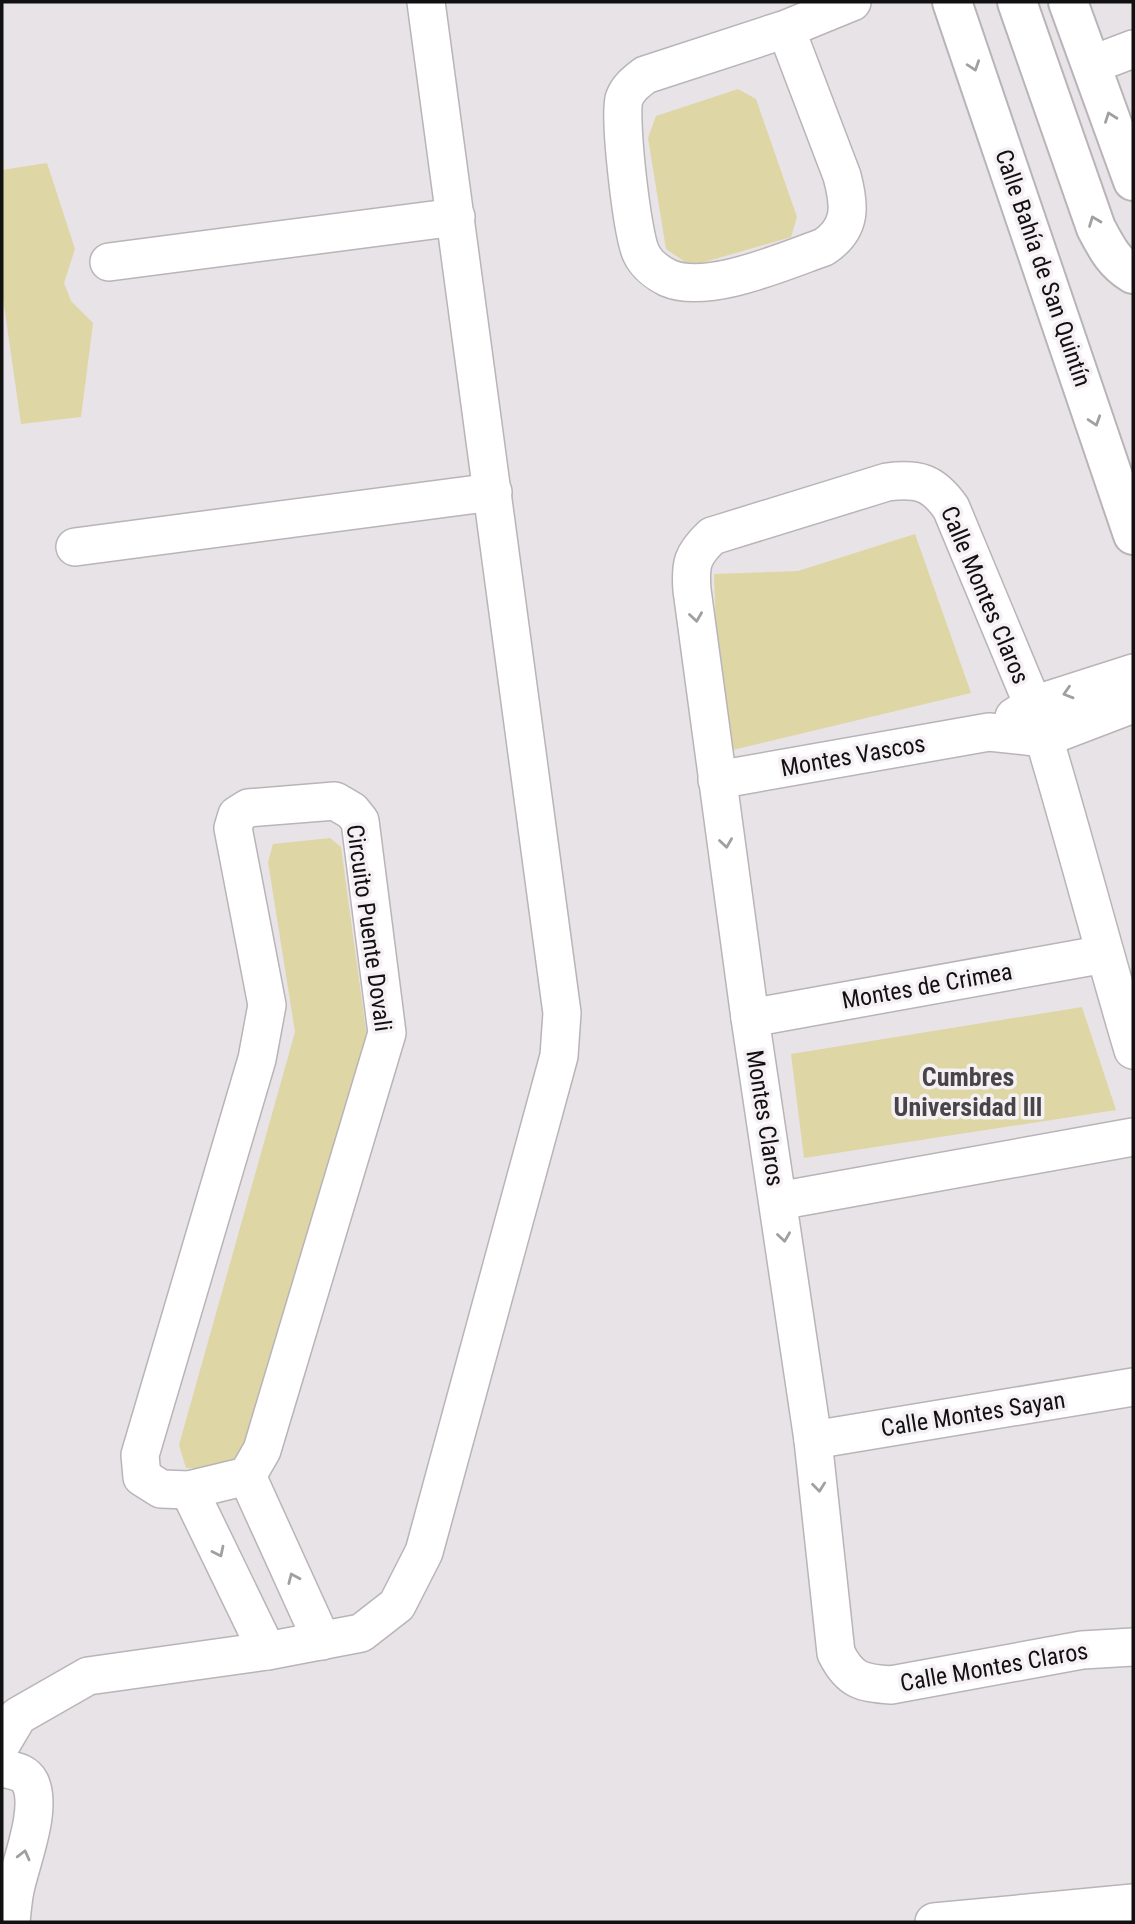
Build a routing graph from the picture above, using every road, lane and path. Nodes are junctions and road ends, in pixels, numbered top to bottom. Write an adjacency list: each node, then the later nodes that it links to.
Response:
1 (426, 2): 10 (street)
2 (852, 2): 6 (street)
3 (952, 2): 14 (street, Calle Bahía de San Quintín, one-way to 14)
4 (1017, 2): 12 (street, one-way to 4)
5 (1068, 2): 8 (street)
6 (786, 29): 6 (street)
7 (1133, 49): 8 (street)
8 (1091, 65): 9 (street, one-way to 8)
9 (1133, 181)
10 (456, 217): 11 (street); 13 (street)
11 (109, 262)
12 (1133, 274)
13 (493, 492): 15 (street); 30 (street)
14 (1133, 535)
15 (75, 547)
16 (697, 550): 19 (street, Calle Montes Claros); 20 (street, Montes Claros, one-way to 20)
17 (1133, 673): 19 (street, Montes Vascos, one-way to 19)
18 (1133, 704): 19 (street, Montes Vascos)
19 (1038, 721): 20 (street, Montes Vascos); 21 (street, Calle Montes Claros)
20 (717, 780): 22 (street, Montes Claros, one-way to 22)
21 (1105, 954): 22 (street, Montes de Crimea); 23 (street, Calle Montes Claros)
22 (750, 1018): 25 (street, Montes Claros)
23 (1133, 1049)
24 (1133, 1137): 25 (street)
25 (778, 1201): 27 (street, Montes Claros, one-way to 27)
26 (1133, 1387): 27 (street, Calle Montes Sayan)
27 (813, 1440): 33 (street, Montes Claros, one-way to 33)
28 (247, 1476): 29 (street, Circuito Puente Dovali); 29 (street, Circuito Puente Dovali); 30 (street, one-way to 28)
29 (189, 1490): 32 (street, one-way to 32)
30 (322, 1641): 32 (street)
31 (1133, 1647): 33 (street, Calle Montes Claros)
32 (267, 1651): 34 (street)
33 (856, 1679)
34 (7, 1721)
35 (2, 1768): 37 (street, one-way to 35)
36 (1133, 1903): 38 (street)
37 (11, 1922)
38 (934, 1922)

